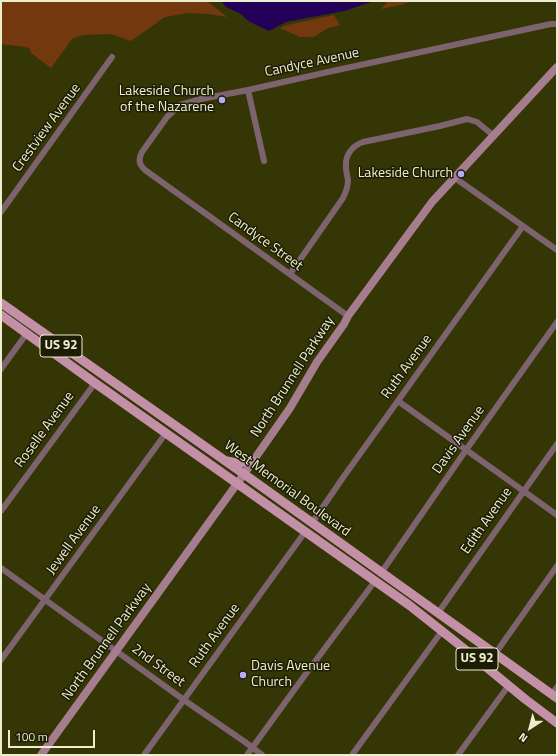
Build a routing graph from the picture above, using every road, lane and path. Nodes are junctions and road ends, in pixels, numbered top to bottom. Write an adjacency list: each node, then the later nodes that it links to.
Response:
1 (557, 24): 4 (street, Candyce Avenue)
2 (112, 57): 9 (street, Crestview Avenue)
3 (557, 67): 5 (street, North Brunnell Parkway)
4 (248, 90): 6 (street); 8 (street, Candyce Avenue)
5 (494, 136): 7 (street, North Brunnell Parkway); 12 (street)
6 (264, 161)
7 (455, 178): 10 (street); 15 (street, North Brunnell Parkway)
8 (169, 187): 12 (street, Candyce Street)
9 (1, 212)
10 (524, 226): 11 (street); 23 (street, Ruth Avenue)
11 (557, 250)
12 (290, 274): 15 (street, Candyce Street)
13 (1, 303): 20 (main road, West Memorial Boulevard / US 92)
14 (1, 315): 17 (main road, West Memorial Boulevard / US 92)
15 (348, 316): 28 (street, North Brunnell Parkway)
16 (557, 322): 26 (street, Davis Avenue)
17 (27, 334): 18 (street); 19 (main road, West Memorial Boulevard / US 92)
18 (1, 369)
19 (76, 369): 20 (main road); 21 (main road, West Memorial Boulevard / US 92)
20 (102, 375): 22 (main road, West Memorial Boulevard / US 92)
21 (95, 383): 22 (main road); 24 (main road, West Memorial Boulevard / US 92); 32 (street, Roselle Avenue)
22 (122, 389): 27 (main road, West Memorial Boulevard / US 92)
23 (398, 401): 26 (street); 34 (street, Ruth Avenue)
24 (166, 433): 30 (main road, West Memorial Boulevard / US 92); 42 (street, Jewell Avenue)
25 (557, 444): 31 (street, Edith Avenue)
26 (466, 450): 31 (street); 39 (street, Davis Avenue)
27 (223, 460): 28 (main road); 29 (main road, West Memorial Boulevard / US 92)
28 (253, 461): 29 (street, North Brunnell Parkway)
29 (244, 474): 30 (street, North Brunnell Parkway); 34 (main road, West Memorial Boulevard / US 92)
30 (237, 483): 35 (main road, West Memorial Boulevard / US 92); 45 (street, North Brunnell Parkway)
31 (524, 491): 33 (street); 43 (street, Edith Avenue)
32 (1, 512)
33 (557, 515)
34 (312, 523): 39 (main road, West Memorial Boulevard / US 92)
35 (305, 532): 38 (main road, West Memorial Boulevard / US 92); 50 (street, Ruth Avenue)
36 (557, 566): 46 (street)
37 (1, 568): 42 (street, 2nd Street)
38 (361, 571): 39 (main road); 40 (main road, West Memorial Boulevard / US 92)
39 (381, 573): 41 (main road, West Memorial Boulevard / US 92)
40 (375, 581): 41 (main road); 44 (main road, West Memorial Boulevard / US 92); 52 (street)
41 (396, 584): 43 (main road, West Memorial Boulevard / US 92)
42 (45, 600): 45 (street, 2nd Street); 47 (street, Jewell Avenue)
43 (438, 613): 46 (main road, West Memorial Boulevard / US 92)
44 (442, 631): 48 (main road, US 92); 57 (street)
45 (116, 651): 50 (street, 2nd Street); 53 (street, North Brunnell Parkway)
46 (495, 654): 49 (main road, West Memorial Boulevard / US 92)
47 (1, 660)
48 (509, 685): 51 (main road, US 92); 58 (street)
49 (555, 693)
50 (184, 700): 52 (street, 2nd Street); 54 (street, Ruth Avenue)
51 (557, 722)
52 (253, 747): 55 (street); 56 (street, 2nd Street)
53 (41, 755)
54 (144, 755)
55 (247, 755)
56 (262, 755)
57 (352, 755)
58 (458, 755)

